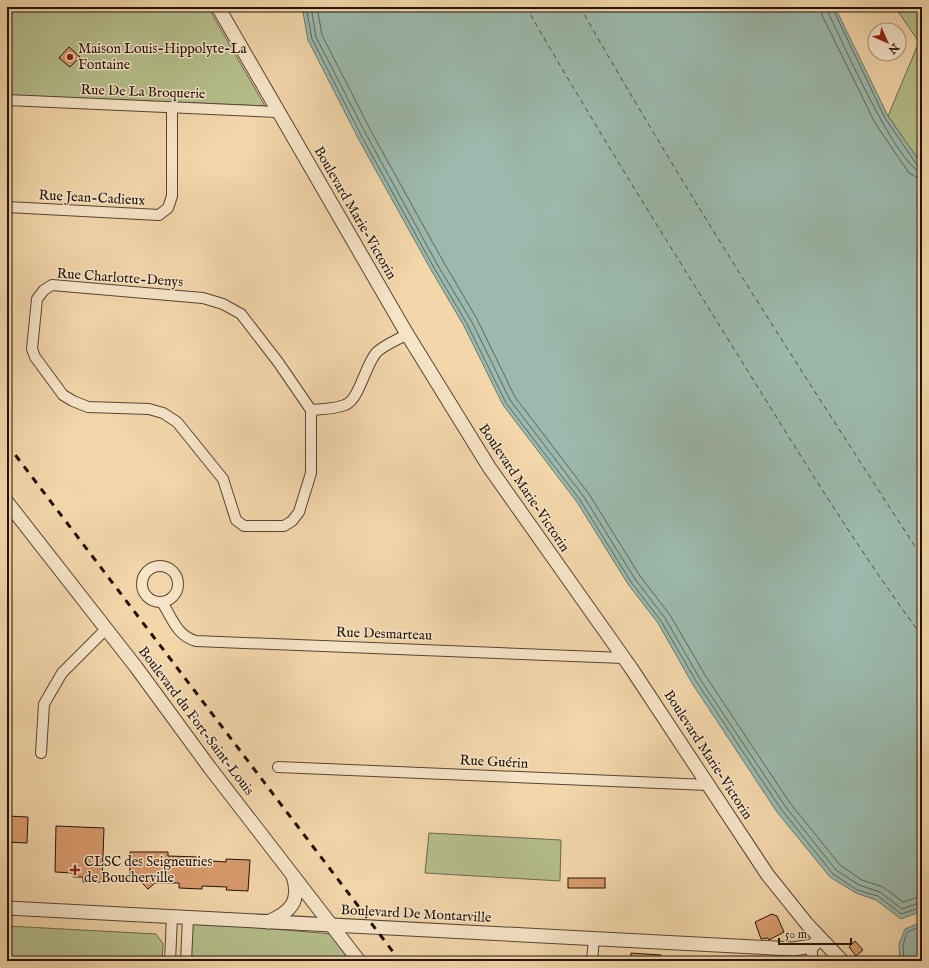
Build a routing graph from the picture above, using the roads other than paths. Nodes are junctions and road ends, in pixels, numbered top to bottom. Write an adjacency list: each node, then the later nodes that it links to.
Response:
1 (218, 7): 4 (street, Boulevard Marie-Victorin)
2 (7, 100): 3 (street, Rue De La Broquerie)
3 (172, 107): 4 (street, Rue De La Broquerie); 5 (street, Rue Jean-Cadieux)
4 (278, 112): 6 (street, Boulevard Marie-Victorin)
5 (7, 207)
6 (407, 334): 7 (street); 11 (street, Boulevard Marie-Victorin)
7 (311, 410): 7 (street, Rue Charlotte-Denys)
8 (7, 502): 10 (street, Boulevard du Fort-Saint-Louis)
9 (162, 602): 11 (street, Rue Desmarteau)
10 (105, 630): 12 (street); 15 (street, Boulevard du Fort-Saint-Louis)
11 (624, 658): 14 (street, Boulevard Marie-Victorin)
12 (41, 753)
13 (278, 767): 14 (street, Rue Guérin)
14 (708, 786): 22 (street, Boulevard Marie-Victorin)
15 (291, 872): 19 (street); 20 (street, Boulevard du Fort-Saint-Louis)
16 (7, 908): 17 (street, Boulevard De Montarville)
17 (172, 917): 18 (street, Boulevard De Montarville); 23 (street)
18 (188, 918): 19 (street, Boulevard De Montarville); 24 (street)
19 (266, 922): 20 (street, Boulevard De Montarville)
20 (332, 925): 21 (street, Boulevard De Montarville); 25 (street, Boulevard du Fort-Saint-Louis)
21 (594, 939): 22 (street, Boulevard De Montarville); 26 (street)
22 (816, 943): 27 (street); 28 (street, Boulevard Marie-Victorin)
23 (170, 961)
24 (186, 961)
25 (359, 961)
26 (592, 961)
27 (812, 961)
28 (842, 961)

